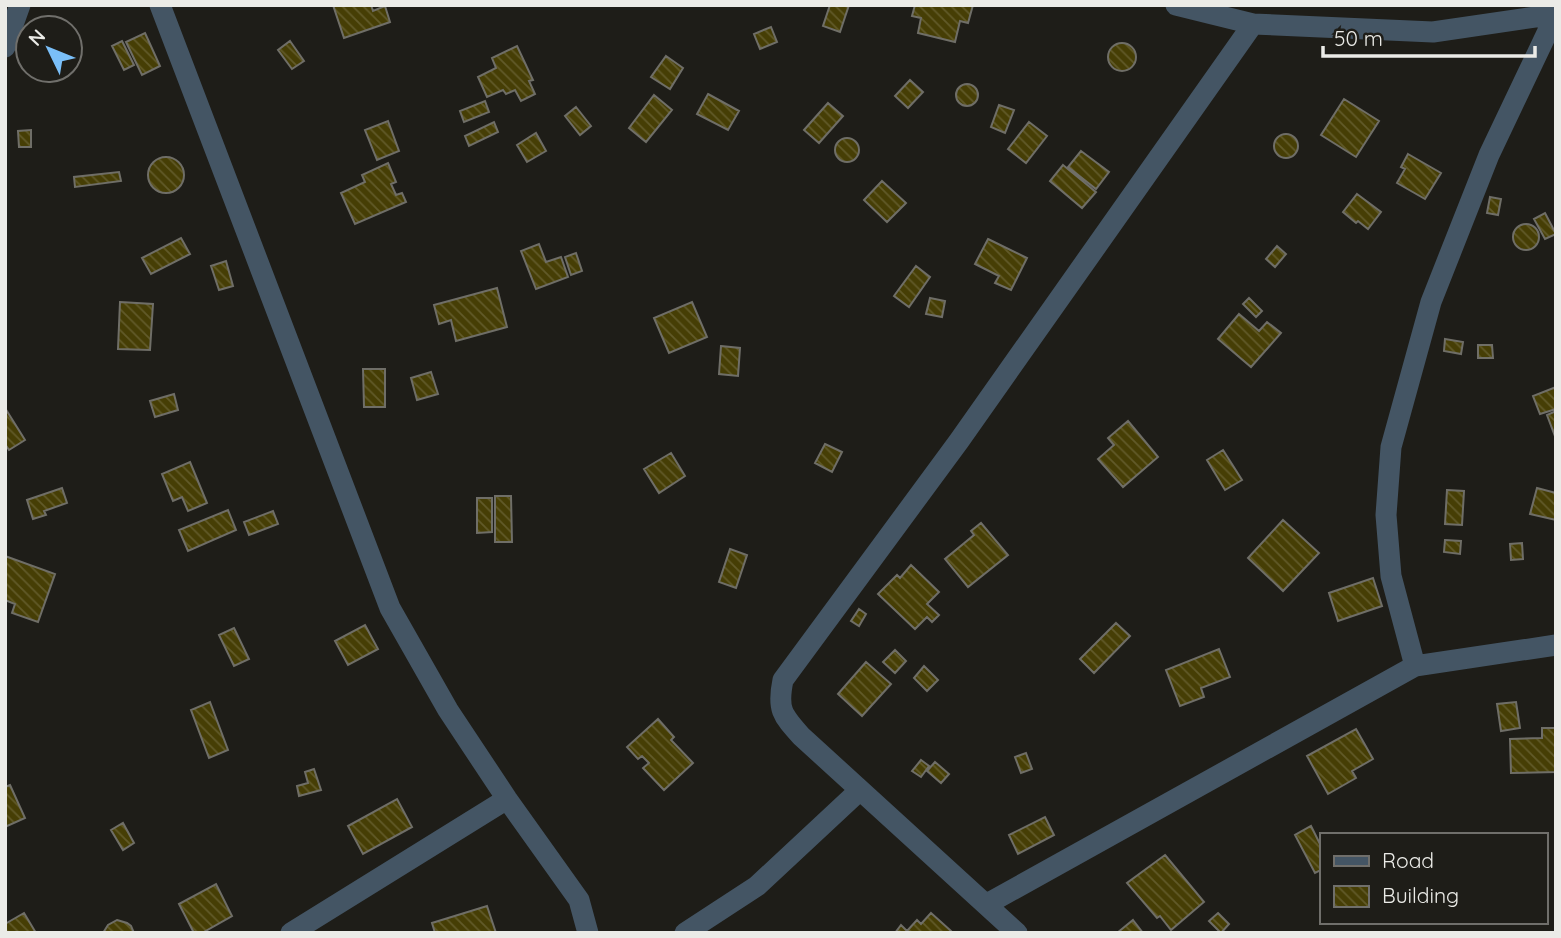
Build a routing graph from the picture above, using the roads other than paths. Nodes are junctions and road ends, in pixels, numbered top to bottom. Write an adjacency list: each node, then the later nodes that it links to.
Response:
1 (20, 5): 6 (street)
2 (160, 5): 10 (street)
3 (1176, 5): 5 (street)
4 (1556, 14): 5 (street); 8 (street)
5 (1253, 24): 9 (street)
6 (5, 47)
7 (1556, 645): 8 (street)
8 (1415, 666): 11 (street)
9 (860, 790): 11 (street); 14 (street)
10 (508, 799): 12 (street); 13 (street)
11 (987, 904): 15 (street)
12 (291, 933)
13 (589, 933)
14 (685, 933)
15 (1017, 933)

